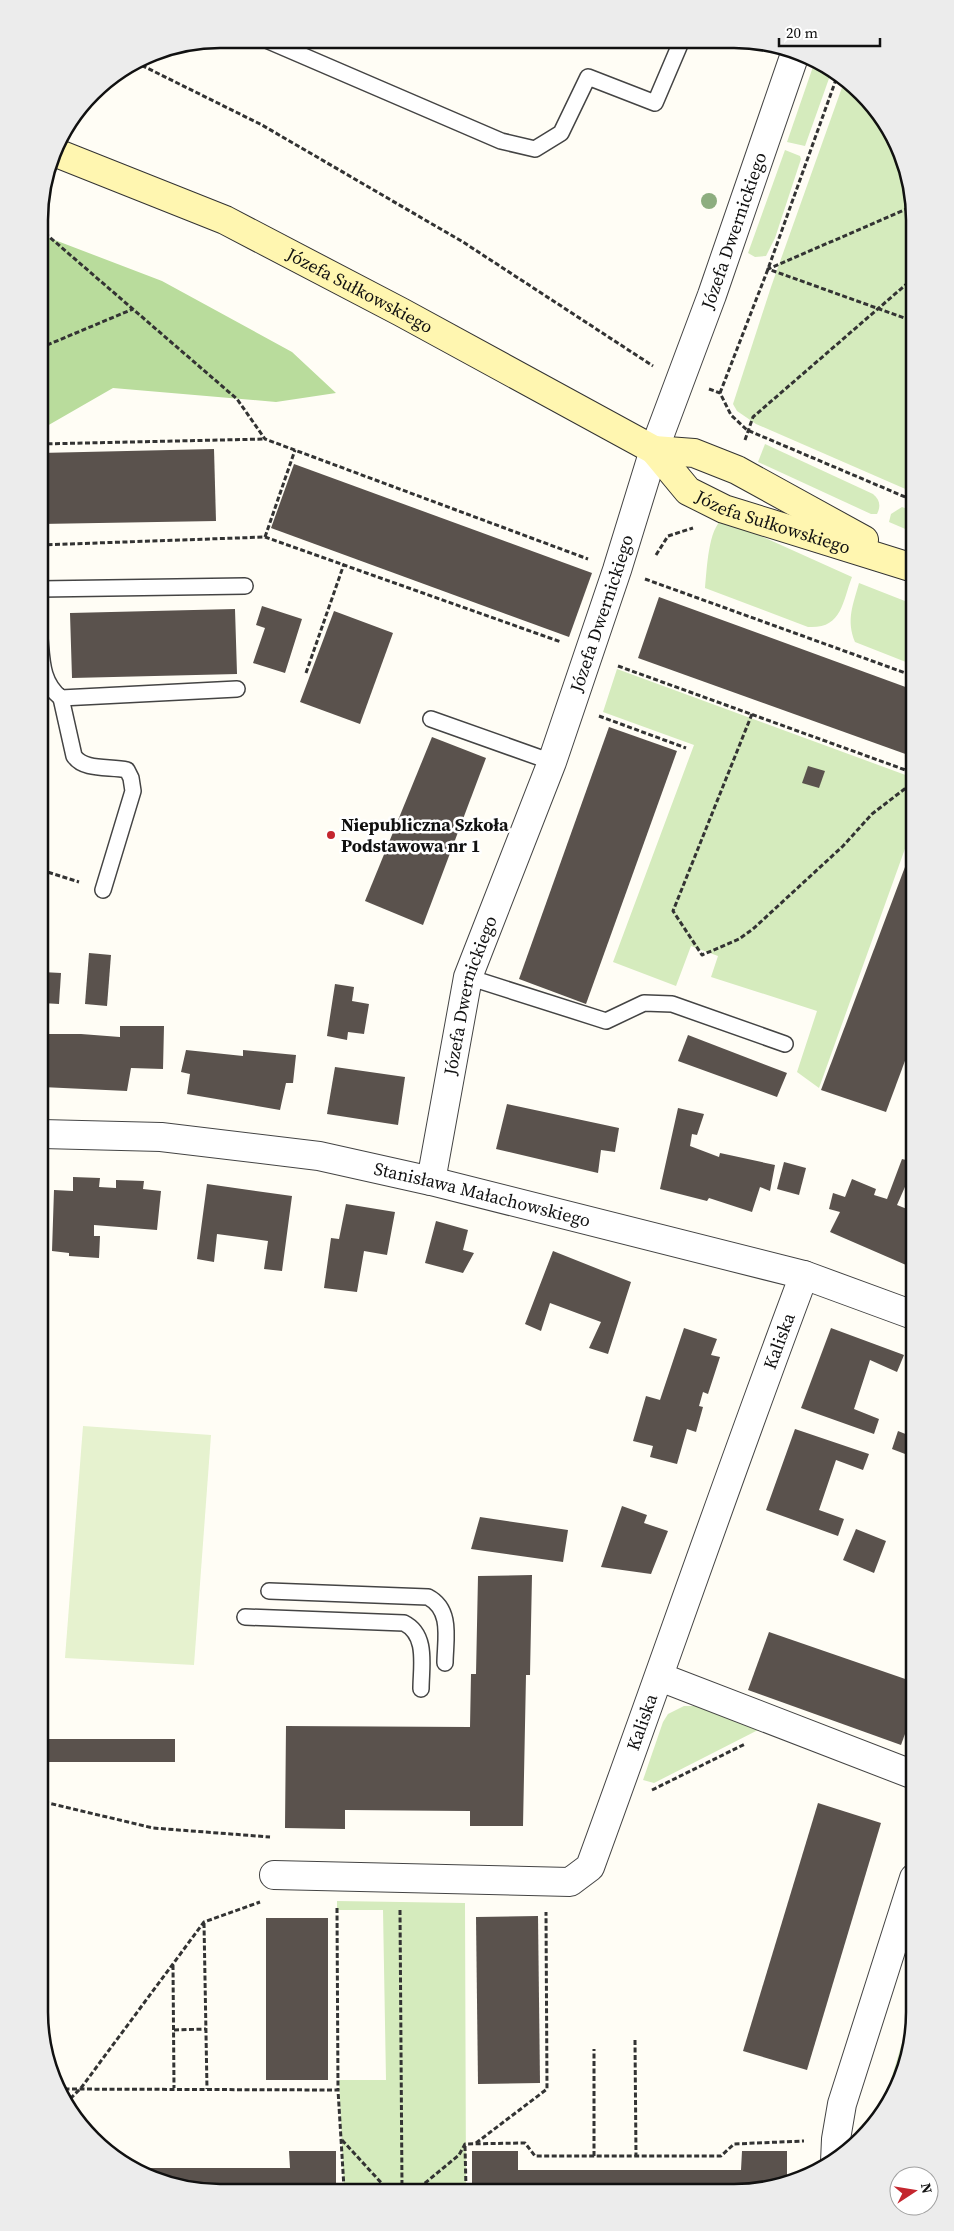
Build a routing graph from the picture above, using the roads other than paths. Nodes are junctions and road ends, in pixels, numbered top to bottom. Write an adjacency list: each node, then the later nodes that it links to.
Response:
1 (285, 48): 2 (lane)
2 (679, 48)
3 (793, 58): 5 (street, Józefa Dwernickiego)
4 (61, 155): 5 (street, Józefa Sułkowskiego)
5 (654, 450): 6 (street, Józefa Sułkowskiego); 7 (street, Józefa Sułkowskiego); 14 (street, Józefa Dwernickiego)
6 (906, 564)
7 (906, 565)
8 (245, 586): 9 (lane)
9 (48, 589)
10 (48, 683): 12 (lane)
11 (237, 689): 12 (lane)
12 (62, 698): 15 (lane)
13 (431, 719): 14 (lane)
14 (552, 762): 16 (street, Józefa Dwernickiego)
15 (103, 890)
16 (468, 977): 17 (lane); 19 (street, Józefa Dwernickiego)
17 (785, 1044)
18 (48, 1134): 19 (street, Stanisława Małachowskiego)
19 (430, 1181): 20 (street, Stanisława Małachowskiego)
20 (804, 1275): 21 (street, Stanisława Małachowskiego); 25 (street, Kaliska)
21 (906, 1312)
22 (269, 1591): 24 (lane)
23 (245, 1617): 26 (lane)
24 (445, 1664)
25 (660, 1677): 27 (street); 28 (street, Kaliska)
26 (420, 1689)
27 (906, 1772)
28 (274, 1875)
29 (906, 1903): 30 (street)
30 (835, 2151)

